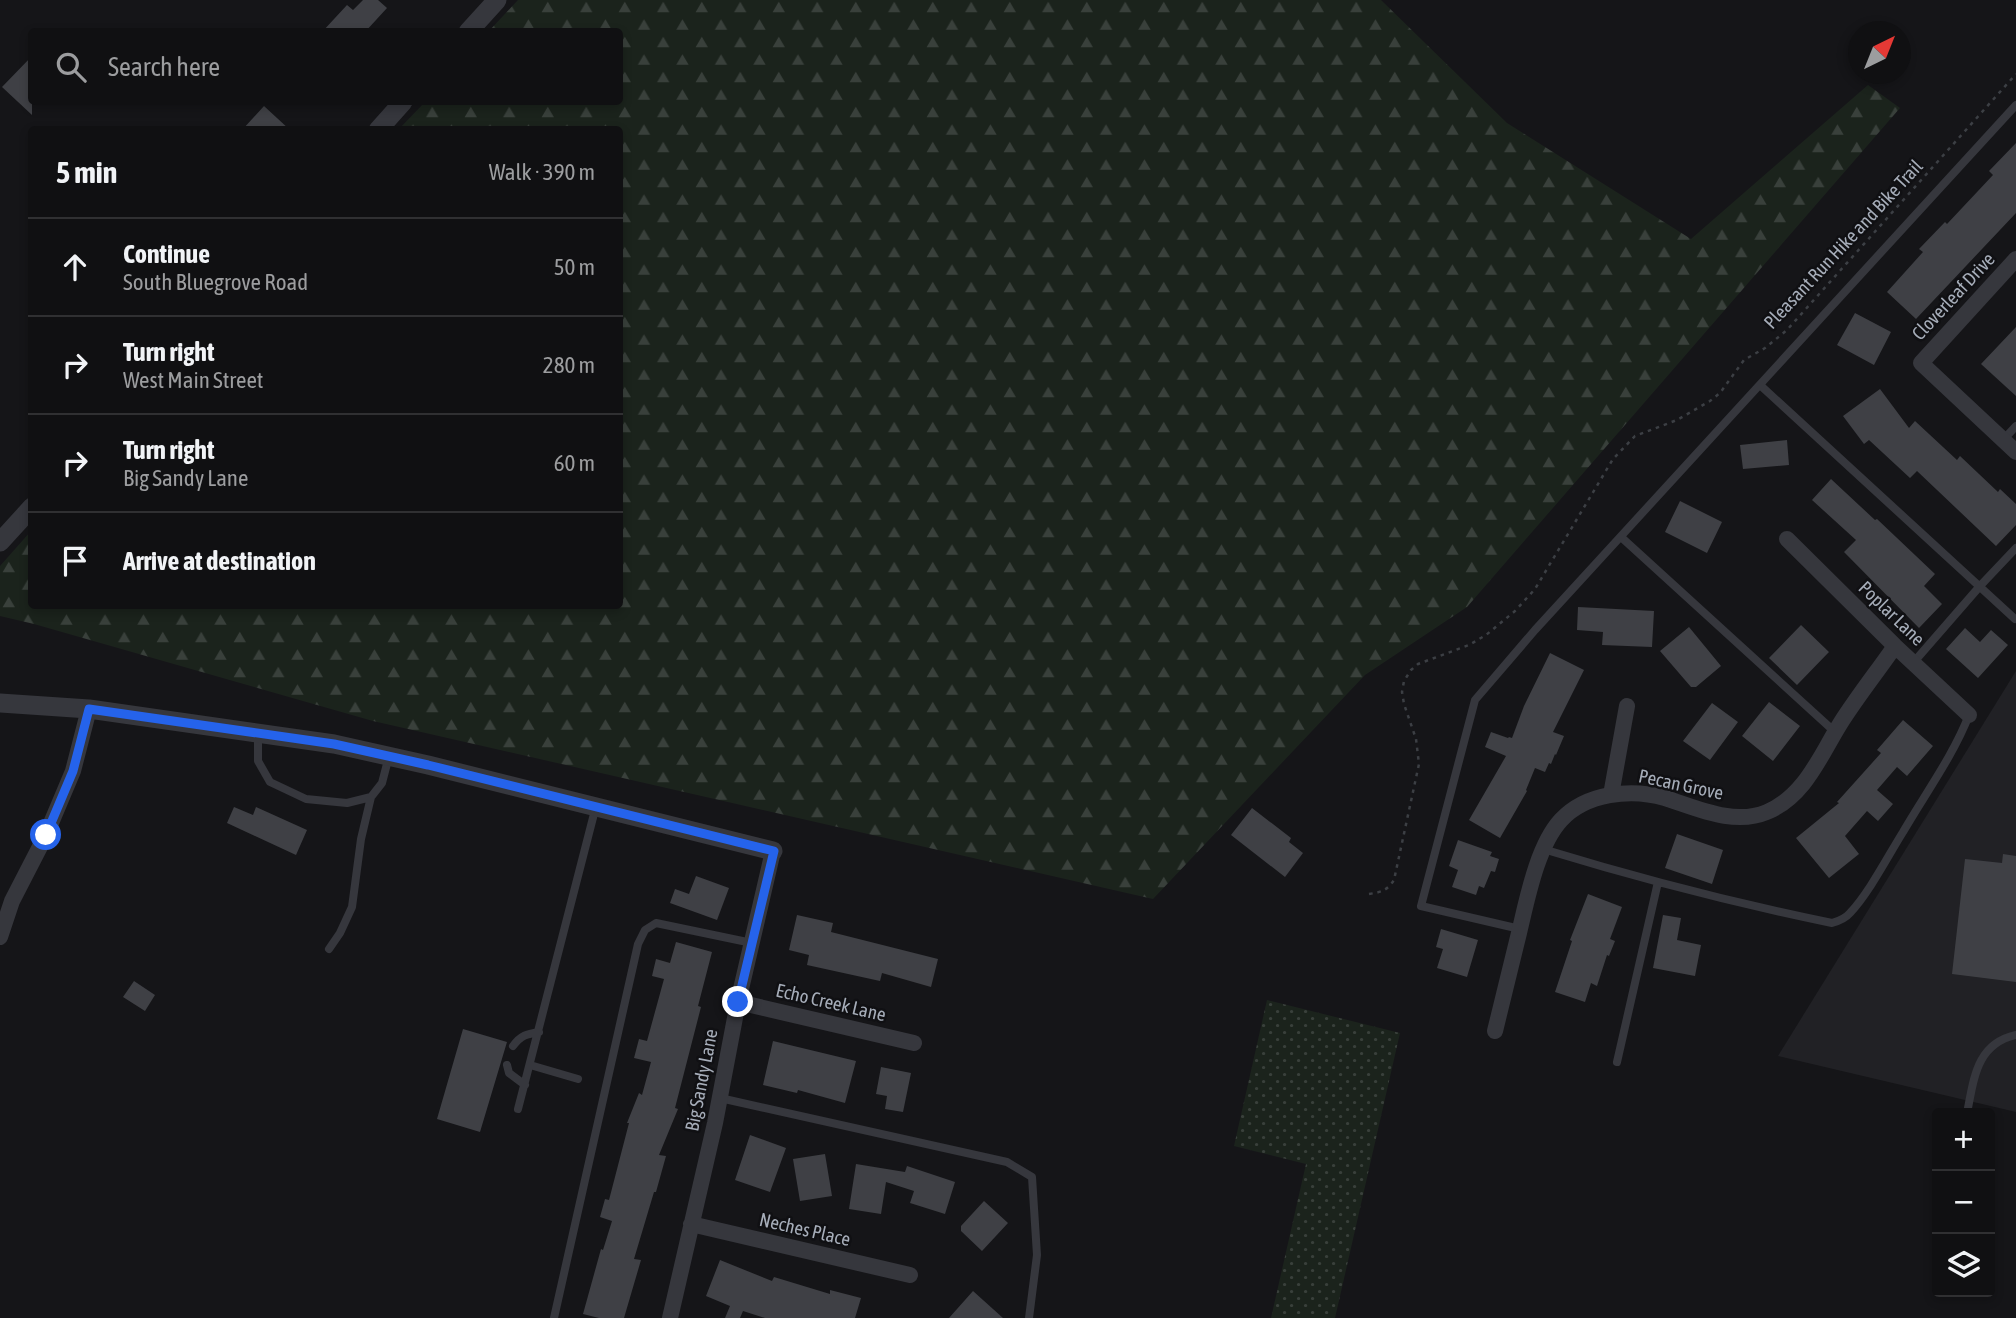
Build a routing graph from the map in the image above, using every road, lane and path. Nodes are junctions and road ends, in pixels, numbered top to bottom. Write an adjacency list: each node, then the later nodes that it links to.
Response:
1 (497, 0): 2 (street)
2 (472, 28)
3 (2016, 74): 34 (path, Pleasant Run Hike and Bike Trail)
4 (400, 105): 6 (street)
5 (2016, 105): 8 (lane)
6 (382, 126)
7 (2016, 259): 10 (street, Cloverleaf Drive)
8 (1760, 385): 13 (lane); 17 (lane)
9 (2016, 426): 10 (lane)
10 (2003, 440): 11 (street)
11 (2016, 452)
12 (28, 511): 15 (street)
13 (1621, 537): 25 (lane); 35 (lane)
14 (1787, 539): 19 (street, Poplar Lane)
15 (0, 542)
16 (2016, 548): 17 (lane)
17 (1980, 586): 18 (lane); 20 (lane)
18 (2015, 619)
19 (1895, 646): 20 (street, Poplar Lane); 25 (street, Pecan Grove)
20 (1913, 663): 24 (street, Poplar Lane)
21 (0, 703): 23 (street)
22 (1626, 706): 28 (street)
23 (89, 709): 26 (street); 36 (street)
24 (1969, 715): 33 (lane)
25 (1835, 732): 28 (street, Pecan Grove)
26 (258, 733): 27 (street); 29 (lane)
27 (389, 757): 29 (lane); 30 (street)
28 (1611, 795): 31 (street, Pecan Grove)
29 (371, 797): 38 (lane)
30 (596, 806): 32 (street); 41 (lane)
31 (1543, 849): 33 (lane); 35 (street, Pecan Grove)
32 (774, 851): 37 (street, Big Sandy Lane)
33 (1658, 883): 45 (lane)
34 (1369, 894)
35 (1520, 929): 40 (street, Pecan Grove)
36 (0, 937)
37 (752, 943): 39 (street, Big Sandy Lane); 55 (lane)
38 (329, 949)
39 (738, 1002): 43 (street, Echo Creek Lane); 50 (street, Big Sandy Lane)
40 (1495, 1031)
41 (539, 1032): 44 (lane); 47 (lane)
42 (2016, 1035): 51 (lane)
43 (914, 1043)
44 (513, 1046)
45 (1617, 1062)
46 (507, 1065): 49 (lane)
47 (530, 1065): 48 (lane); 49 (lane)
48 (578, 1079)
49 (525, 1085): 52 (lane)
50 (720, 1098): 53 (street, Big Sandy Lane); 57 (lane)
51 (1968, 1108)
52 (519, 1109)
53 (691, 1224): 54 (street, Neches Place); 56 (street, Big Sandy Lane)
54 (910, 1275)
55 (554, 1318)
56 (670, 1318)
57 (1028, 1318)

